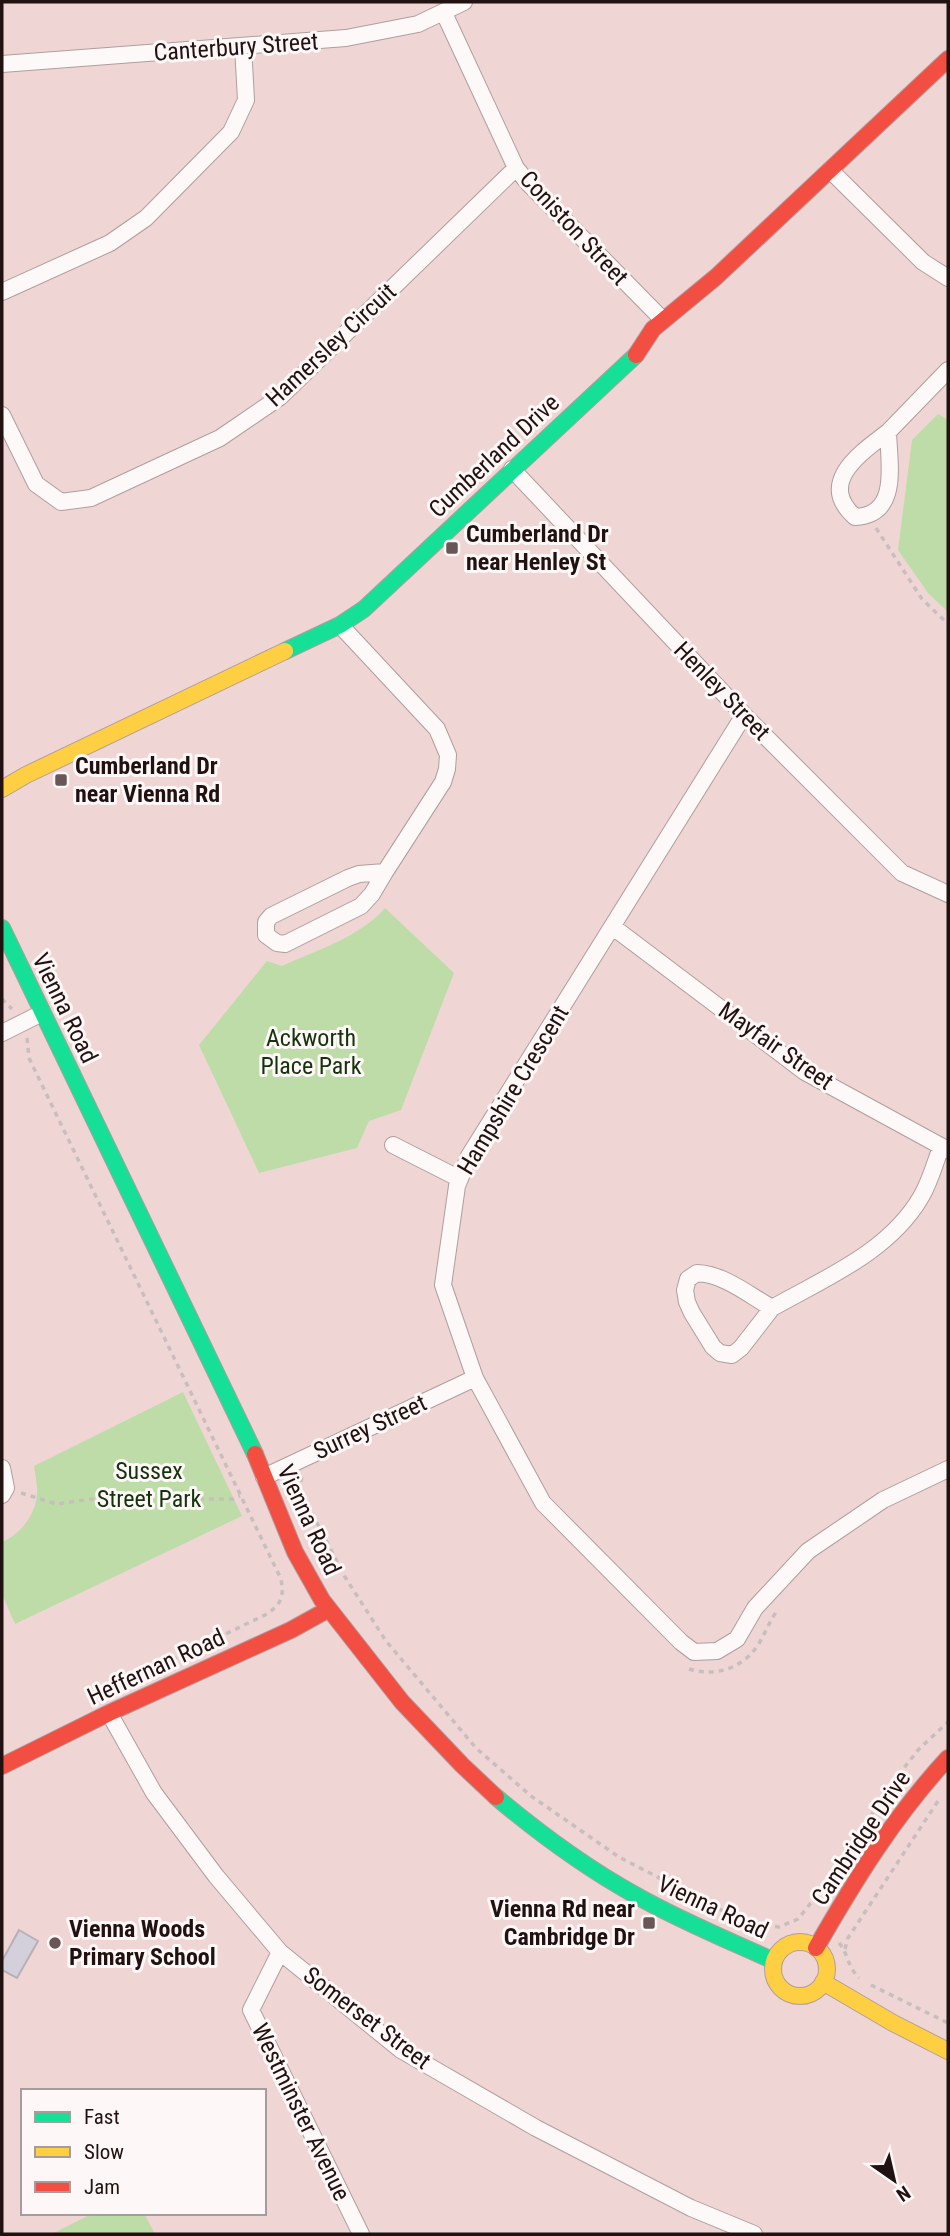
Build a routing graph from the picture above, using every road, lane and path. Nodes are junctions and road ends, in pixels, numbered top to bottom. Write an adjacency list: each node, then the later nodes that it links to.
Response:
1 (464, 2): 2 (street, Canterbury Street)
2 (444, 13): 3 (street, Canterbury Street); 6 (street, Coniston Street)
3 (243, 46): 5 (street, Canterbury Street); 9 (street)
4 (948, 59): 7 (street, Cumberland Drive)
5 (2, 64)
6 (516, 168): 10 (street, Coniston Street); 12 (street, Hamersley Circuit)
7 (830, 170): 8 (street); 10 (street, Cumberland Drive)
8 (948, 278)
9 (2, 292)
10 (663, 320): 14 (street, Cumberland Drive)
11 (948, 370): 13 (street)
12 (2, 415)
13 (888, 432): 15 (street); 15 (street)
14 (512, 469): 17 (street, Cumberland Drive); 18 (street, Henley Street)
15 (866, 516): 16 (path)
16 (948, 624)
17 (340, 625): 19 (street, Cumberland Drive); 20 (street)
18 (744, 715): 21 (street, Henley Street); 22 (street, Hampshire Crescent)
19 (2, 789)
20 (385, 872): 20 (street)
21 (948, 894)
22 (613, 927): 30 (street, Mayfair Street); 31 (street, Hampshire Crescent)
23 (2, 928): 26 (street, Vienna Road)
24 (2, 999): 25 (path)
25 (14, 1011)
26 (43, 1013): 27 (street); 37 (street, Vienna Road)
27 (2, 1033)
28 (27, 1039): 39 (path)
29 (393, 1145): 31 (street)
30 (945, 1148): 32 (street)
31 (460, 1179): 33 (street, Hampshire Crescent)
32 (772, 1308): 32 (street)
33 (475, 1378): 35 (street, Hampshire Crescent); 37 (street, Surrey Street)
34 (2, 1468): 38 (street)
35 (948, 1469)
36 (304, 1475): 48 (path)
37 (264, 1476): 41 (street, Vienna Road)
38 (4, 1491): 39 (path)
39 (240, 1496): 43 (path)
40 (782, 1605): 42 (path)
41 (329, 1609): 44 (street, Heffernan Road); 52 (street, Vienna Road)
42 (679, 1663)
43 (159, 1666)
44 (109, 1713): 46 (street, Heffernan Road); 51 (street, Somerset Street)
45 (948, 1758): 48 (street, Cambridge Drive)
46 (2, 1766)
47 (938, 1801): 50 (path)
48 (825, 1932): 49 (street, Cambridge Drive); 50 (path)
49 (816, 1948): 52 (street); 53 (street)
50 (845, 1950): 54 (path)
51 (280, 1952): 56 (street, Westminster Avenue); 57 (street, Somerset Street)
52 (774, 1961): 53 (street)
53 (823, 1982): 55 (street)
54 (948, 2022)
55 (948, 2051)
56 (360, 2234)
57 (754, 2234)

